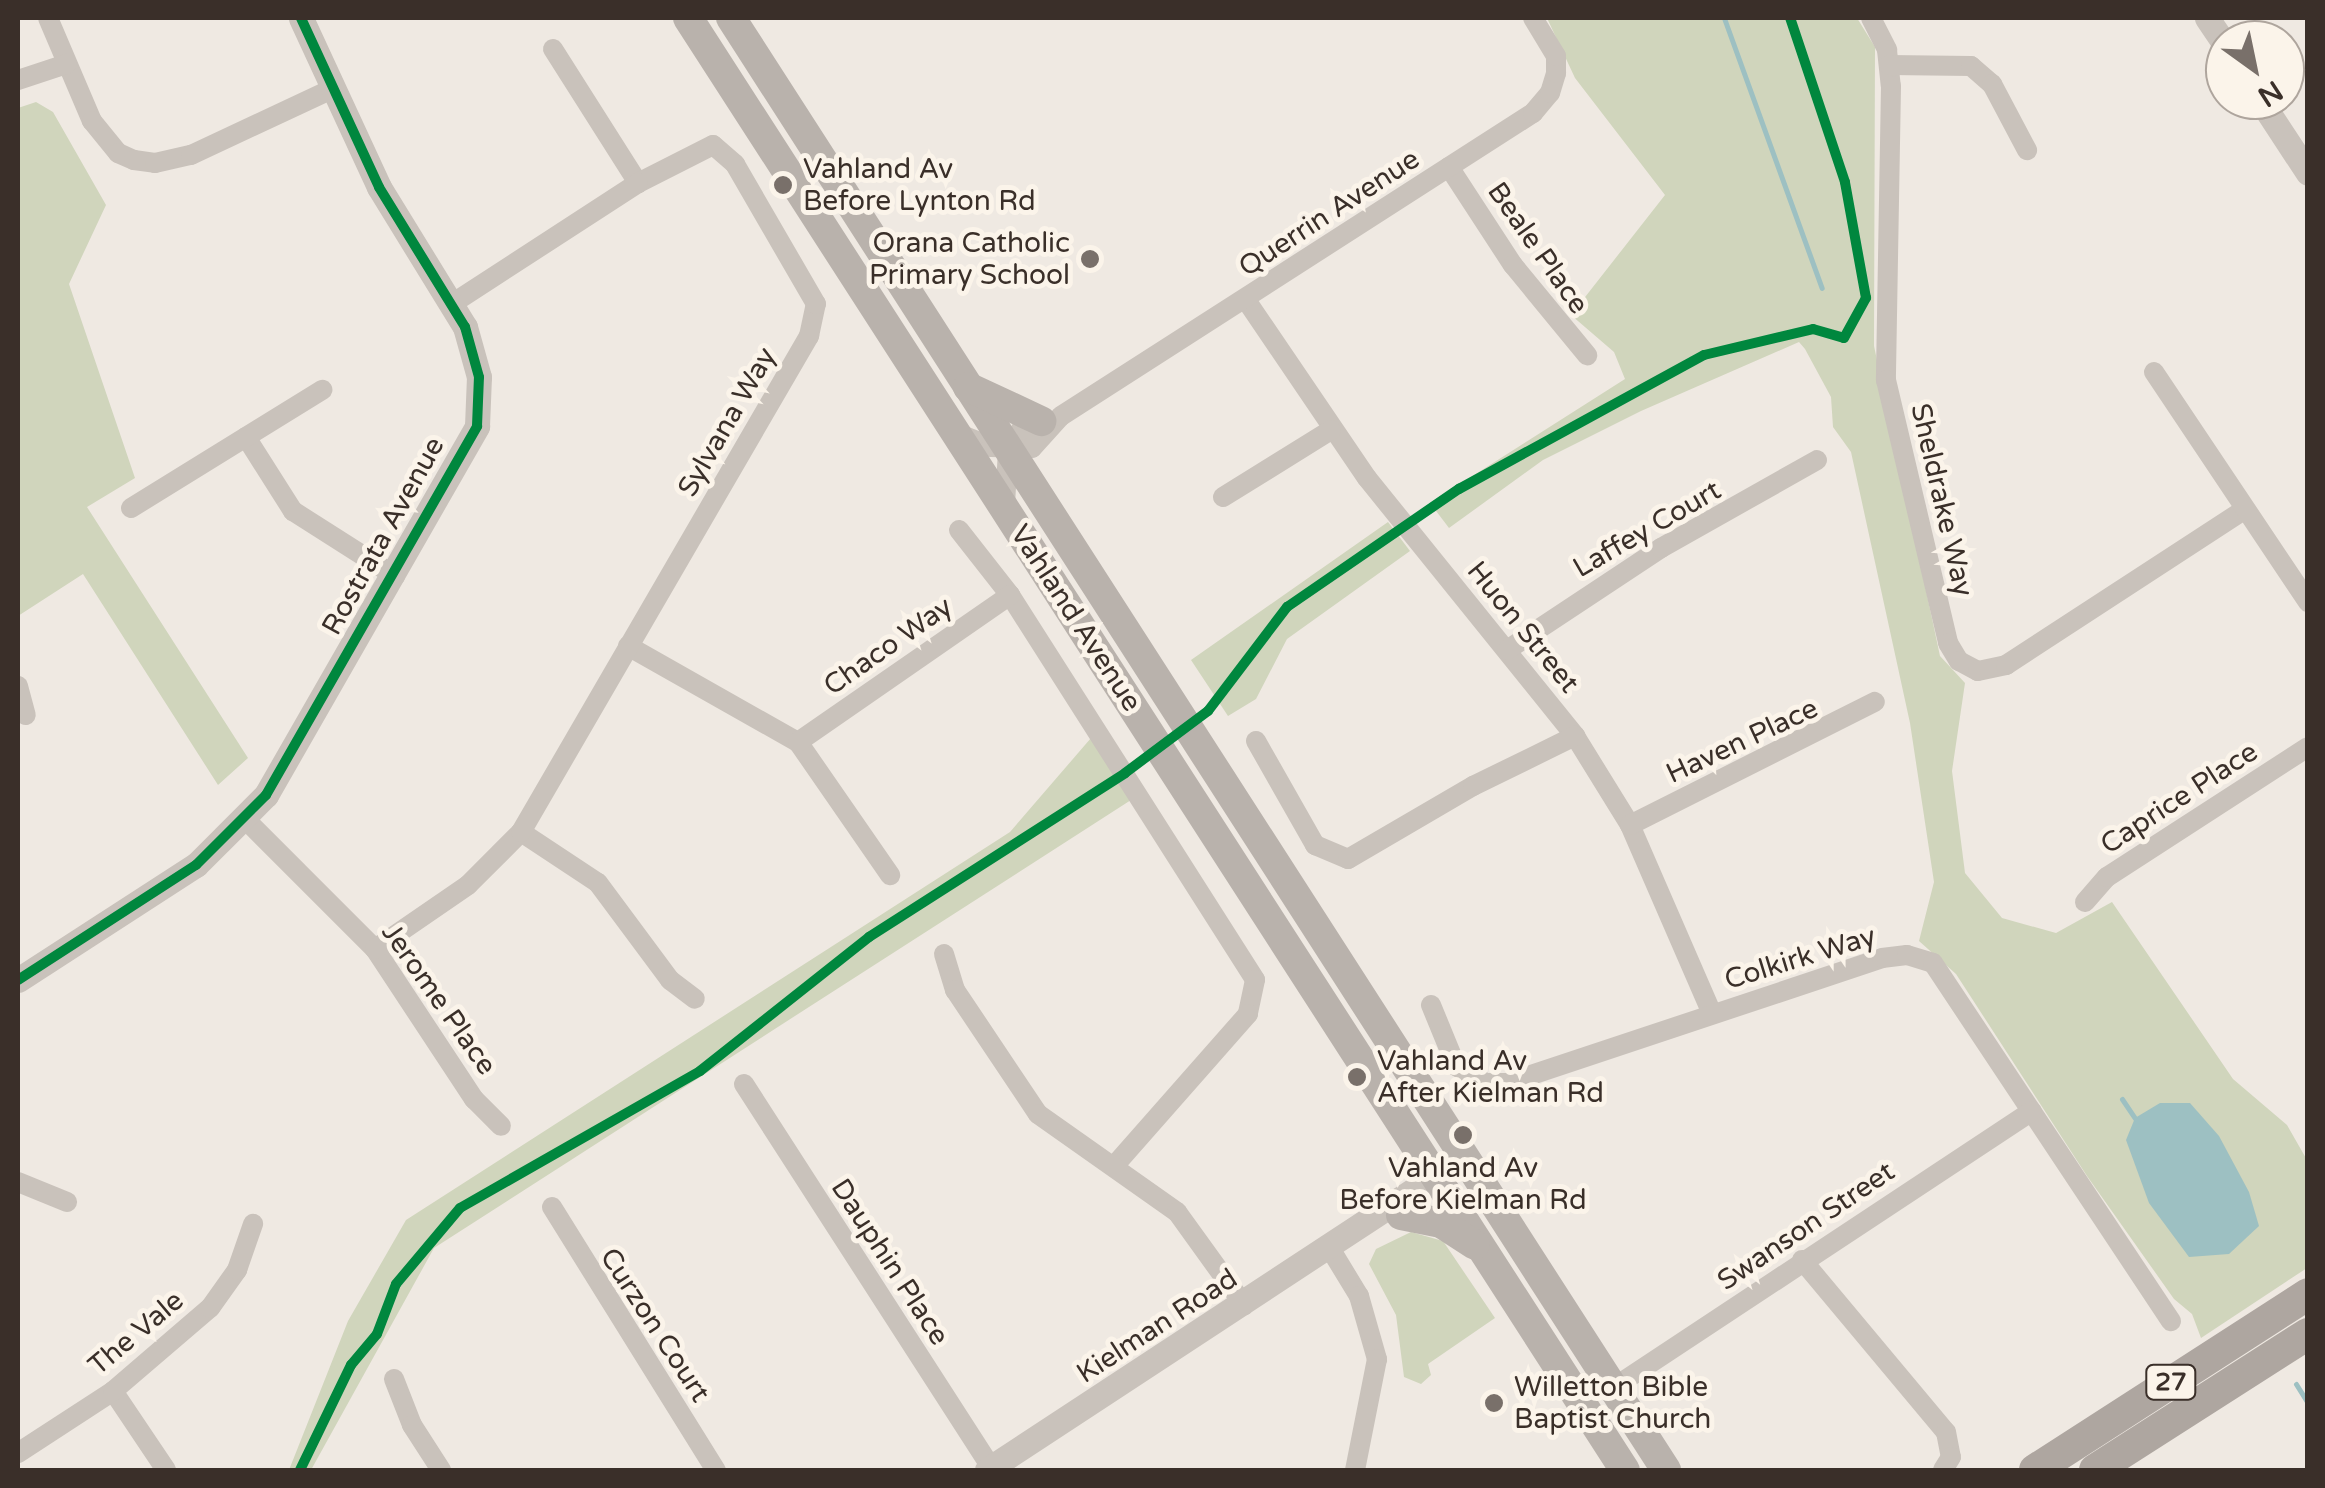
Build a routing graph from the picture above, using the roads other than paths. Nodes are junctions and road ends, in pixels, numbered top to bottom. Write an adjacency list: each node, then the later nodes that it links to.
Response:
1 (48, 18): 8 (street)
2 (301, 18): 11 (street, Rostrata Avenue)
3 (688, 18): 25 (main road, Vahland Avenue)
4 (731, 18): 21 (main road, Vahland Avenue)
5 (1533, 18): 14 (street, Querrin Avenue)
6 (1871, 18): 9 (street, Sheldrake Way)
7 (552, 49): 16 (street)
8 (66, 64): 10 (street); 11 (street)
9 (1889, 65): 13 (street); 32 (street, Sheldrake Way)
10 (18, 80)
11 (332, 89): 18 (street, Rostrata Avenue)
12 (2273, 120): 15 (street)
13 (2027, 150)
14 (1449, 167): 17 (street, Querrin Avenue); 19 (street, Beale Place)
15 (2308, 173)
16 (638, 183): 18 (street, Sylvana Way); 37 (street, Sylvana Way)
17 (1246, 300): 23 (street, Querrin Avenue); 24 (street, Huon Street)
18 (453, 303): 34 (street, Rostrata Avenue)
19 (1587, 355)
20 (2154, 372): 32 (street)
21 (968, 387): 23 (main road); 27 (main road, Vahland Avenue)
22 (322, 390): 26 (street)
23 (1051, 418): 27 (street, Querrin Avenue)
24 (1332, 430): 29 (street); 38 (street, Huon Street)
25 (957, 433): 27 (street); 31 (main road, Vahland Avenue)
26 (246, 438): 30 (street); 34 (street)
27 (1008, 449): 31 (street); 58 (main road, Vahland Avenue)
28 (1817, 460): 38 (street, Laffey Court)
29 (1223, 496)
30 (131, 508)
31 (1006, 508): 62 (main road, Vahland Avenue)
32 (2245, 509): 36 (street)
33 (958, 530): 35 (street)
34 (395, 576): 46 (street, Rostrata Avenue)
35 (1010, 595): 44 (street, Chaco Way); 61 (street)
36 (2308, 602)
37 (628, 646): 44 (street); 48 (street, Sylvana Way)
38 (1507, 650): 42 (street, Huon Street)
39 (18, 686): 41 (street)
40 (1876, 702): 47 (street, Haven Place)
41 (26, 715)
42 (1575, 736): 43 (street); 47 (street, Huon Street)
43 (1256, 741)
44 (798, 742): 49 (street)
45 (2308, 747): 50 (street, Caprice Place)
46 (245, 819): 51 (street, Jerome Place); 53 (street, Rostrata Avenue)
47 (1630, 826): 56 (street, Huon Street)
48 (521, 832): 51 (street, Sylvana Way); 54 (street)
49 (890, 875)
50 (2084, 902)
51 (375, 949): 60 (street, Jerome Place)
52 (944, 954): 61 (street)
53 (18, 980)
54 (696, 999)
55 (1431, 1005): 56 (street, Colkirk Way)
56 (1712, 1014): 59 (street, Colkirk Way)
57 (744, 1084): 81 (street, Dauphin Place)
58 (1424, 1094): 62 (main road); 65 (main road, Vahland Avenue)
59 (2032, 1111): 72 (street, Swanson Street); 75 (street, Colkirk Way)
60 (501, 1126)
61 (1114, 1166): 74 (street)
62 (1430, 1180): 65 (main road); 67 (street, Kielman Road); 69 (street, Kielman Road); 71 (main road, Vahland Avenue)
63 (18, 1182): 64 (street)
64 (67, 1202)
65 (1497, 1206): 78 (main road, Vahland Avenue)
66 (552, 1207): 84 (street, Curzon Court)
67 (1400, 1216): 69 (street, Kielman Road); 71 (main road)
68 (252, 1224): 79 (street, The Vale)
69 (1359, 1232): 70 (street, Kielman Road)
70 (1330, 1250): 74 (street, Kielman Road); 85 (street)
71 (1485, 1253): 86 (main road, Vahland Avenue)
72 (1802, 1260): 78 (street, Swanson Street); 88 (street)
73 (2308, 1294): 89 (main road, 27)
74 (1244, 1306): 81 (street, Kielman Road)
75 (2171, 1321)
76 (2308, 1334): 90 (main road, 27)
77 (394, 1379): 83 (street)
78 (1613, 1388): 87 (main road, Vahland Avenue)
79 (113, 1391): 80 (street, The Vale); 82 (street)
80 (18, 1453)
81 (989, 1469)
82 (166, 1470)
83 (442, 1470)
84 (716, 1470)
85 (1355, 1470)
86 (1625, 1470)
87 (1666, 1470)
88 (1944, 1470)
89 (2034, 1470)
90 (2095, 1470)

